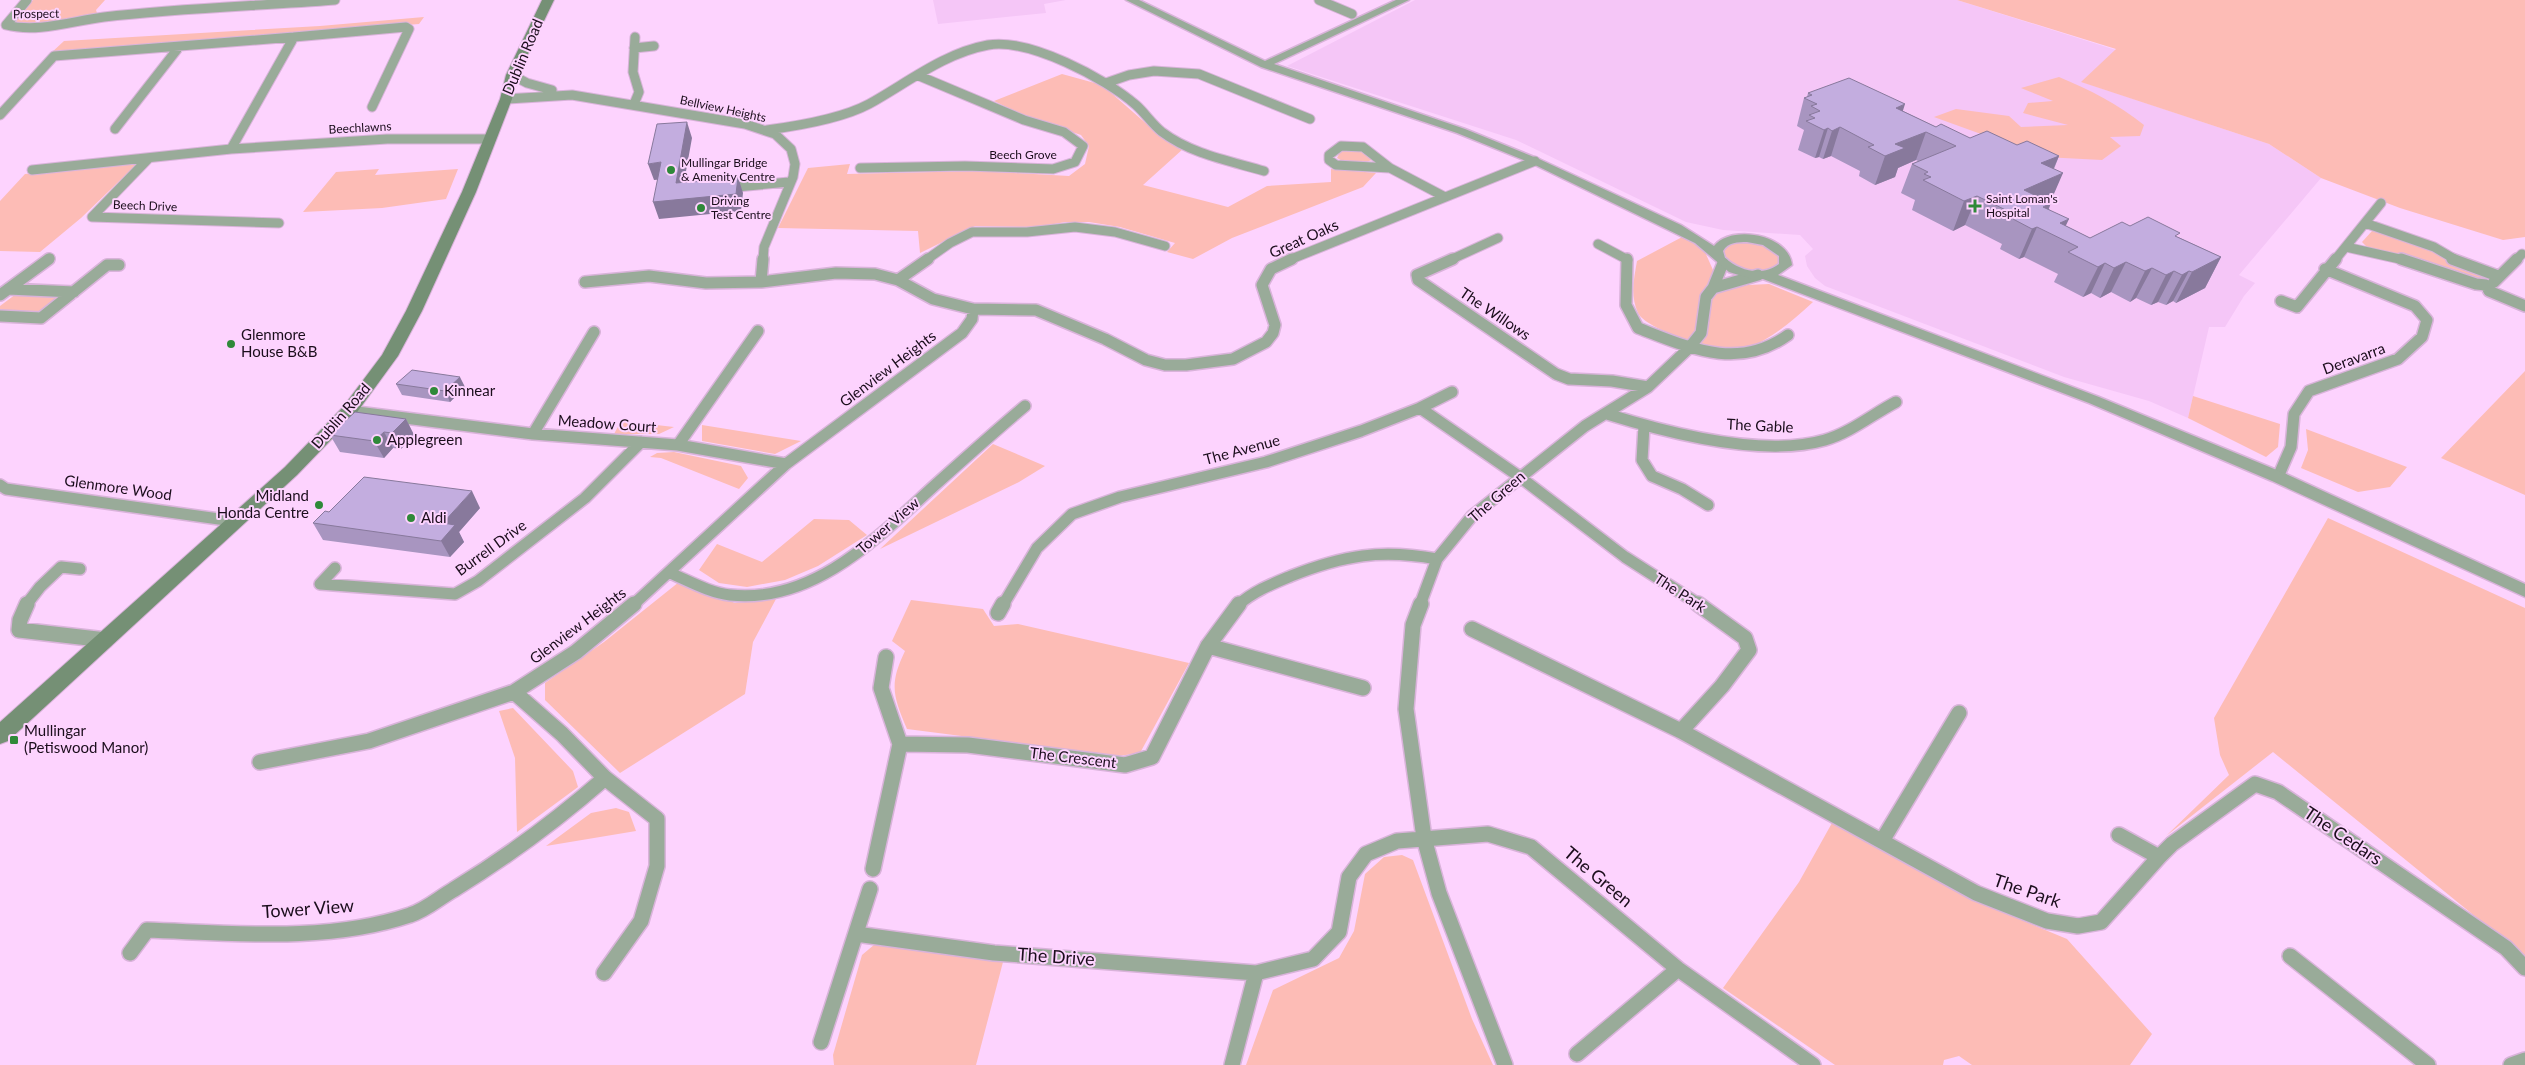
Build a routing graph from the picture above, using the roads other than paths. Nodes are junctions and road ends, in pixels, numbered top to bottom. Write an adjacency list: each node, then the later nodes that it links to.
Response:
1 (27, 0): 9 (street, Prospect)
2 (196, 0): 9 (street)
3 (335, 0): 8 (street, Prospect)
4 (548, 0): 17 (main road, Dublin Road)
5 (1132, 0): 16 (street)
6 (1319, 0): 10 (street)
7 (1404, 0): 16 (street)
8 (304, 1): 9 (street, Prospect)
9 (188, 10)
10 (1352, 14)
11 (294, 37): 14 (street, Beechlawns); 23 (street, Beechlawns); 29 (street)
12 (635, 37): 15 (street)
13 (654, 46): 15 (street)
14 (179, 47): 24 (street, Beechlawns); 26 (street)
15 (634, 48): 22 (street)
16 (1265, 64): 31 (street)
17 (512, 75): 20 (street); 21 (main road, Dublin Road)
18 (917, 75): 19 (street); 27 (street); 32 (street, Beech Grove)
19 (1106, 83): 25 (street); 35 (street)
20 (572, 95): 21 (street, Bellview Heights); 22 (street, Bellview Heights)
21 (506, 99): 28 (main road, Dublin Road)
22 (634, 104): 27 (street, Bellview Heights)
23 (372, 107)
24 (0, 115)
25 (1310, 119)
26 (115, 130)
27 (767, 130): 36 (street, Bellview Heights)
28 (490, 138): 29 (street, Beechlawns); 77 (main road, Dublin Road)
29 (231, 149): 30 (street, Beechlawns)
30 (149, 158): 34 (street, Beechlawns); 40 (street, Beech Drive)
31 (1535, 161): 38 (street, Great Oaks); 42 (street)
32 (860, 168)
33 (1391, 168): 33 (street); 38 (street)
34 (32, 170)
35 (1264, 171)
36 (789, 182): 37 (street); 58 (street, Bellview Heights)
37 (726, 188)
38 (1445, 197): 66 (street, Great Oaks)
39 (2381, 203): 41 (street)
40 (279, 223)
41 (2365, 224): 47 (street); 55 (street)
42 (1678, 228): 44 (street); 50 (street)
43 (1498, 238): 72 (street, The Willows)
44 (1732, 239): 50 (street); 52 (street)
45 (1598, 244): 71 (street)
46 (1164, 246): 56 (street)
47 (2346, 247): 53 (street); 59 (street)
48 (2522, 254): 55 (street)
49 (50, 258): 61 (street)
50 (1720, 259): 54 (street); 60 (street, The Green)
51 (120, 265): 62 (street)
52 (1786, 265): 54 (street); 63 (street)
53 (2326, 269): 64 (street); 85 (street, Deravarra)
54 (1762, 275): 60 (street); 63 (street)
55 (2498, 276): 59 (street)
56 (898, 280): 58 (street); 66 (street)
57 (585, 282): 58 (street)
58 (761, 282)
59 (2486, 285): 65 (street)
60 (1713, 288): 71 (street, The Green)
61 (4, 292): 62 (street)
62 (74, 292): 67 (street)
63 (1821, 295): 85 (street)
64 (2281, 301)
65 (2525, 306)
66 (973, 309): 83 (street, Glenview Heights)
67 (0, 316)
68 (758, 331): 82 (street)
69 (594, 332): 80 (street, Meadow Court)
70 (1788, 335): 71 (street)
71 (1689, 348): 72 (street, The Green)
72 (1648, 387): 78 (street, The Green)
73 (1452, 392): 76 (street, The Avenue)
74 (1896, 402): 79 (street, The Gable)
75 (1025, 406): 92 (street, Tower View)
76 (1420, 408): 84 (street); 94 (street, The Avenue)
77 (349, 411): 80 (street, Meadow Court); 88 (main road, Dublin Road)
78 (1607, 414): 79 (street, The Gable); 84 (street, The Green)
79 (1644, 426): 87 (street)
80 (534, 434): 81 (street, Meadow Court)
81 (642, 442): 82 (street, Meadow Court); 90 (street, Burrell Drive)
82 (678, 445): 83 (street)
83 (786, 464): 92 (street, Glenview Heights)
84 (1520, 477): 89 (street, The Green); 102 (street, The Park)
85 (2278, 477): 93 (street)
86 (0, 484): 88 (street, Glenmore Wood)
87 (1708, 505)
88 (234, 521): 96 (main road, Dublin Road)
89 (1437, 560): 97 (street, The Crescent); 108 (street, The Green)
90 (335, 568)
91 (80, 569): 96 (street)
92 (670, 573): 100 (street, Glenview Heights)
93 (2525, 591)
94 (998, 613)
95 (1472, 629): 102 (street, The Park)
96 (106, 640): 103 (main road, Dublin Road)
97 (1208, 646): 99 (street); 104 (street, The Crescent)
98 (886, 657): 104 (street)
99 (1363, 688)
100 (514, 692): 105 (street, Glenview Heights); 106 (street)
101 (1959, 713): 109 (street)
102 (1681, 731): 109 (street, The Park)
103 (2, 732)
104 (900, 744): 111 (street)
105 (260, 762)
106 (606, 778): 114 (street, Tower View); 118 (street)
107 (2119, 835): 110 (street)
108 (1424, 838): 117 (street, The Green); 119 (street, The Drive); 124 (street, The Green)
109 (1882, 841): 110 (street, The Park)
110 (2159, 857): 116 (street, The Cedars)
111 (873, 869)
112 (870, 889): 113 (street)
113 (856, 934): 119 (street, The Drive); 120 (street)
114 (130, 953)
115 (2290, 956): 126 (street)
116 (2525, 968)
117 (1678, 969): 121 (street); 125 (street, The Green)
118 (604, 973)
119 (1256, 973): 123 (street)
120 (821, 1042)
121 (1577, 1054)
122 (2525, 1060): 127 (street)
123 (1232, 1065)
124 (1505, 1065)
125 (1813, 1065)
126 (2428, 1065)
127 (2511, 1065)

